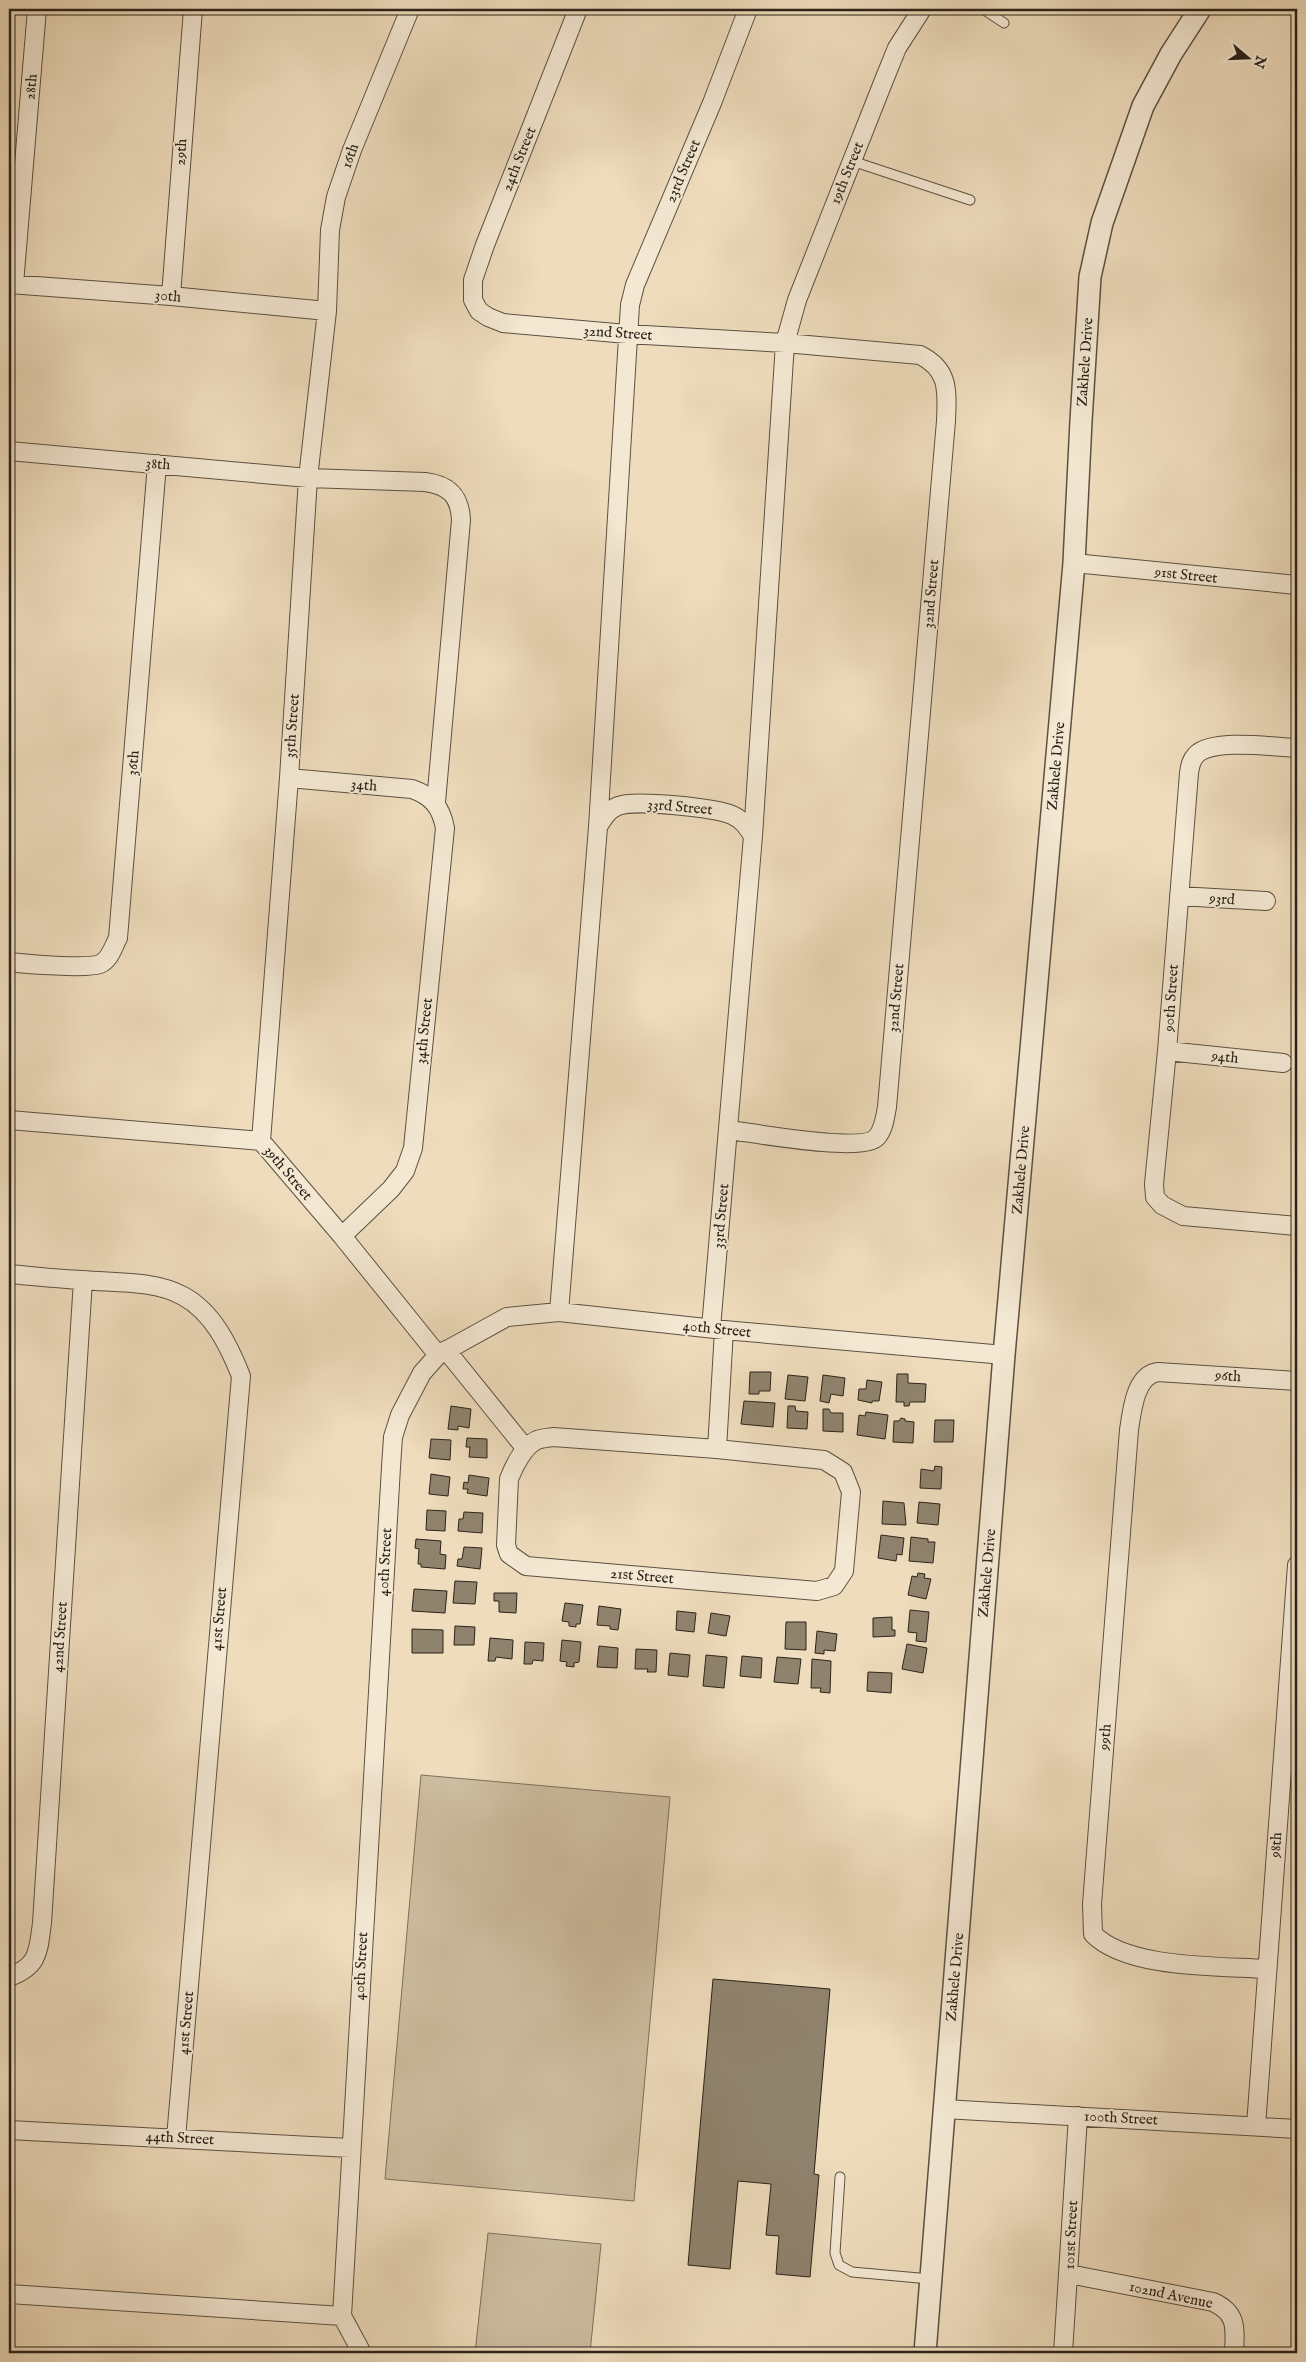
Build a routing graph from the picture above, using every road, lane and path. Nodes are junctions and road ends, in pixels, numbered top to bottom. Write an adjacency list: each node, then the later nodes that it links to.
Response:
1 (37, 9): 12 (street, 28th)
2 (193, 9): 13 (street, 29th)
3 (410, 9): 15 (street, 16th)
4 (578, 9): 14 (street, 24th Street)
5 (748, 9): 16 (street, 23rd Street)
6 (922, 9): 10 (street, 19th Street)
7 (983, 9): 9 (lane)
8 (1200, 9): 21 (street, Zakhele Drive)
9 (1004, 23)
10 (852, 161): 11 (lane); 17 (street, 19th Street)
11 (970, 200)
12 (12, 284): 13 (street, 30th)
13 (171, 296): 15 (street, 30th)
14 (479, 310): 16 (street, 32nd Street)
15 (326, 311): 20 (street, 35th Street)
16 (627, 334): 17 (street, 32nd Street); 26 (street, 23rd Street)
17 (785, 343): 27 (street, 19th Street); 34 (street, 32nd Street)
18 (9, 451): 19 (street, 38th)
19 (157, 464): 20 (street, 38th); 30 (street, 36th)
20 (308, 478): 24 (street, 35th Street); 25 (street, 38th)
21 (1074, 563): 22 (street, 91st Street); 43 (street, Zakhele Drive)
22 (1297, 585)
23 (1297, 748): 28 (street, 90th Street)
24 (289, 778): 25 (street, 34th); 35 (street, 35th Street)
25 (436, 802): 37 (street, 34th Street)
26 (598, 827): 27 (street, 33rd Street); 40 (street)
27 (754, 836): 34 (street, 33rd Street)
28 (1178, 896): 29 (street, 93rd); 31 (street, 90th Street)
29 (1266, 902)
30 (9, 962)
31 (1167, 1051): 32 (street, 94th); 36 (street, 90th Street)
32 (1283, 1063)
33 (9, 1120): 35 (street, 39th Street)
34 (729, 1130): 41 (street, 33rd Street)
35 (261, 1141): 37 (street, 39th Street)
36 (1297, 1226)
37 (342, 1236): 42 (street, 39th Street)
38 (9, 1274): 39 (street, 41st Street)
39 (83, 1280): 50 (street, 42nd Street); 56 (street, 41st Street)
40 (559, 1312): 41 (street, 40th Street); 42 (street, 40th Street)
41 (717, 1329): 43 (street, 40th Street); 47 (street, 33rd Street)
42 (442, 1353): 46 (street, 39th Street); 57 (street, 40th Street)
43 (1004, 1354): 51 (street, Zakhele Drive)
44 (1158, 1372): 45 (street, 96th); 49 (street, 99th)
45 (1297, 1381)
46 (526, 1449): 47 (street, 21st Street); 47 (street, 21st Street)
47 (717, 1449)
48 (1297, 1565): 49 (street, 98th)
49 (1266, 1969): 53 (street, 98th)
50 (9, 1977)
51 (944, 2109): 52 (street, 100th Street); 60 (street, Zakhele Drive)
52 (1078, 2116): 53 (street, 100th Street); 59 (street, 101st Street)
53 (1256, 2126): 54 (street, 100th Street)
54 (1297, 2129)
55 (9, 2130): 56 (street, 44th Street)
56 (176, 2138): 57 (street, 44th Street)
57 (350, 2148): 62 (street, 40th Street)
58 (840, 2177): 60 (lane)
59 (1069, 2274): 65 (street, 101st Street); 66 (street, 102nd Avenue)
60 (930, 2279): 64 (street, Zakhele Drive)
61 (9, 2294): 62 (street)
62 (342, 2316): 63 (street)
63 (362, 2353)
64 (924, 2353)
65 (1062, 2353)
66 (1234, 2353)

